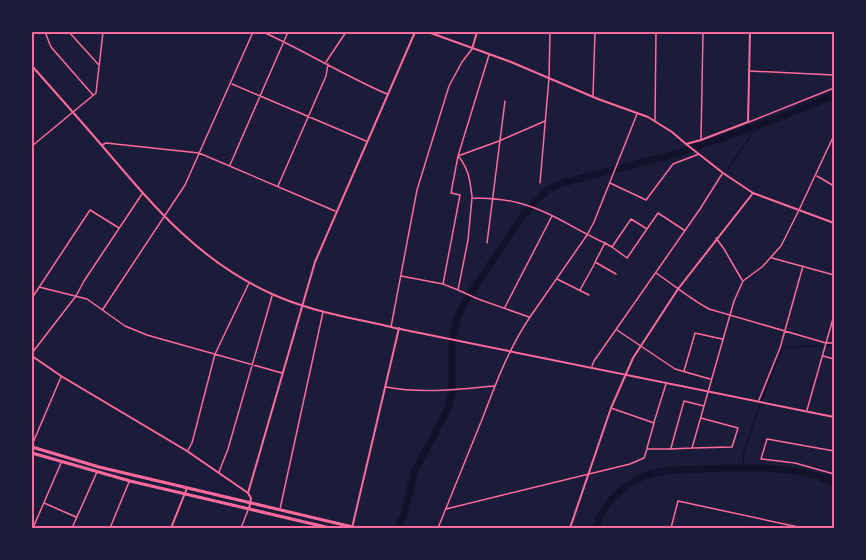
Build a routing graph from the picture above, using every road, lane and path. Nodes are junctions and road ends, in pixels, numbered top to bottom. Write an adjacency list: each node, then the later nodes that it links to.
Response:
1 (45, 32): 28 (street)
2 (69, 32): 20 (street)
3 (103, 32): 20 (street)
4 (253, 32): 25 (street)
5 (263, 32): 16 (street)
6 (288, 32): 16 (street)
7 (346, 32): 19 (street)
8 (415, 32): 27 (street)
9 (428, 32): 17 (street)
10 (477, 32): 17 (street)
11 (550, 32): 12 (street); 24 (street)
12 (595, 32): 30 (street)
13 (656, 32): 36 (street)
14 (703, 32): 39 (street)
15 (750, 32): 22 (street)
16 (284, 41): 19 (street); 29 (street)
17 (472, 49): 18 (street); 78 (street)
18 (489, 55): 24 (street); 47 (street)
19 (326, 63): 27 (street); 34 (street)
20 (99, 65): 28 (street)
21 (32, 66): 32 (street)
22 (749, 71): 23 (street); 37 (street)
23 (834, 75)
24 (549, 78): 30 (street); 35 (street)
25 (230, 84): 29 (street); 45 (street)
26 (834, 88): 37 (street)
27 (387, 94): 40 (street)
28 (94, 96): 32 (street)
29 (260, 96): 34 (street); 48 (street)
30 (593, 96): 33 (street)
31 (505, 101): 41 (street)
32 (73, 112): 43 (street); 44 (street)
33 (638, 113): 36 (street); 51 (street)
34 (308, 117): 40 (street); 54 (street)
35 (545, 121): 41 (street); 52 (street)
36 (655, 121): 42 (street)
37 (748, 122): 39 (street)
38 (834, 135): 50 (street)
39 (700, 140): 42 (street)
40 (366, 141): 60 (street)
41 (499, 141): 47 (street); 58 (street)
42 (686, 144): 46 (street)
43 (32, 146)
44 (102, 146): 45 (street); 55 (street)
45 (199, 153): 48 (street); 61 (street)
46 (699, 154): 49 (street); 51 (street)
47 (458, 156): 57 (street); 82 (street)
48 (230, 166): 54 (street)
49 (723, 173): 56 (street); 66 (street)
50 (816, 176): 53 (street); 59 (street)
51 (609, 182): 67 (street)
52 (540, 183)
53 (834, 186)
54 (277, 187): 60 (street)
55 (143, 193): 61 (street); 64 (street)
56 (753, 193): 59 (street); 68 (street)
57 (472, 198): 58 (street); 85 (street)
58 (492, 199): 62 (street); 69 (street)
59 (799, 210): 63 (street); 72 (street)
60 (336, 212): 91 (street)
61 (163, 216): 81 (street); 93 (street)
62 (552, 216): 67 (street); 92 (street)
63 (834, 223)
64 (119, 229): 83 (street); 88 (street)
65 (647, 229): 66 (street); 71 (street); 71 (street)
66 (685, 231): 75 (street)
67 (587, 235): 70 (street); 79 (street)
68 (716, 238): 80 (street); 84 (street)
69 (487, 243)
70 (605, 243): 71 (street); 73 (street)
71 (612, 247)
72 (771, 257): 74 (street); 80 (street)
73 (595, 262): 76 (street); 86 (street)
74 (803, 267): 77 (street); 101 (street)
75 (656, 272): 84 (street); 100 (street)
76 (616, 274)
77 (834, 275)
78 (400, 276): 82 (street); 98 (street)
79 (557, 279): 86 (street); 97 (street)
80 (743, 281): 95 (street)
81 (250, 283): 87 (street); 108 (street)
82 (443, 284): 85 (street)
83 (39, 288): 88 (street); 90 (street)
84 (678, 289): 95 (street); 105 (street)
85 (458, 290): 92 (street)
86 (580, 291): 89 (street)
87 (273, 294): 91 (street); 111 (street)
88 (76, 296): 93 (street); 107 (street)
89 (589, 296)
90 (32, 298)
91 (302, 305): 94 (street); 114 (street)
92 (504, 308): 97 (street)
93 (103, 309): 108 (street)
94 (323, 312): 98 (street); 148 (street)
95 (730, 314): 101 (street); 102 (street)
96 (834, 315): 103 (street)
97 (530, 317): 106 (street)
98 (391, 327): 99 (street)
99 (399, 328): 106 (street); 120 (street)
100 (616, 330): 105 (street); 112 (street)
101 (785, 330): 103 (street); 122 (street)
102 (723, 340): 113 (street); 117 (street)
103 (826, 343): 104 (street); 109 (street)
104 (834, 343)
105 (640, 346): 113 (street); 115 (street)
106 (511, 351): 112 (street); 119 (street)
107 (32, 354): 116 (street)
108 (215, 354): 111 (street); 134 (street)
109 (823, 356): 110 (street); 125 (street)
110 (834, 359)
111 (252, 365): 114 (street); 138 (street)
112 (592, 367): 115 (street)
113 (684, 372): 117 (street)
114 (282, 373): 143 (street)
115 (625, 374): 118 (street); 124 (street)
116 (61, 376): 129 (street); 134 (street)
117 (711, 380): 121 (street)
118 (666, 382): 121 (street); 128 (street)
119 (495, 386): 120 (street); 149 (street)
120 (386, 387): 158 (street)
121 (708, 391): 122 (street); 123 (street)
122 (758, 401): 125 (street)
123 (704, 406): 127 (street); 132 (street)
124 (611, 408): 128 (street); 139 (street)
125 (807, 411): 126 (street)
126 (834, 417)
127 (701, 418): 130 (street); 130 (street)
128 (654, 423): 131 (street)
129 (32, 446): 142 (highway)
130 (692, 448): 132 (street)
131 (647, 449): 132 (street); 139 (street)
132 (670, 449)
133 (834, 450): 140 (street)
134 (187, 451): 138 (street)
135 (32, 453): 136 (highway)
136 (61, 463): 137 (highway); 145 (street)
137 (97, 472): 141 (highway); 150 (street)
138 (219, 473): 143 (street)
139 (589, 474): 149 (street); 160 (street)
140 (834, 474)
141 (130, 481): 144 (highway); 154 (street)
142 (187, 488): 144 (street); 146 (highway)
143 (248, 493): 146 (street)
144 (186, 494): 147 (highway); 155 (street)
145 (44, 503): 150 (street); 152 (street)
146 (250, 504): 147 (street); 148 (highway)
147 (249, 509): 156 (street); 157 (highway)
148 (280, 510): 158 (highway)
149 (446, 510): 159 (street)
150 (76, 518): 153 (street)
151 (782, 524): 161 (street); 162 (street); 163 (street)
152 (33, 528)
153 (72, 528)
154 (110, 528)
155 (171, 528)
156 (241, 528)
157 (330, 528)
158 (354, 528)
159 (438, 528)
160 (570, 528)
161 (671, 528)
162 (781, 528)
163 (802, 528)

